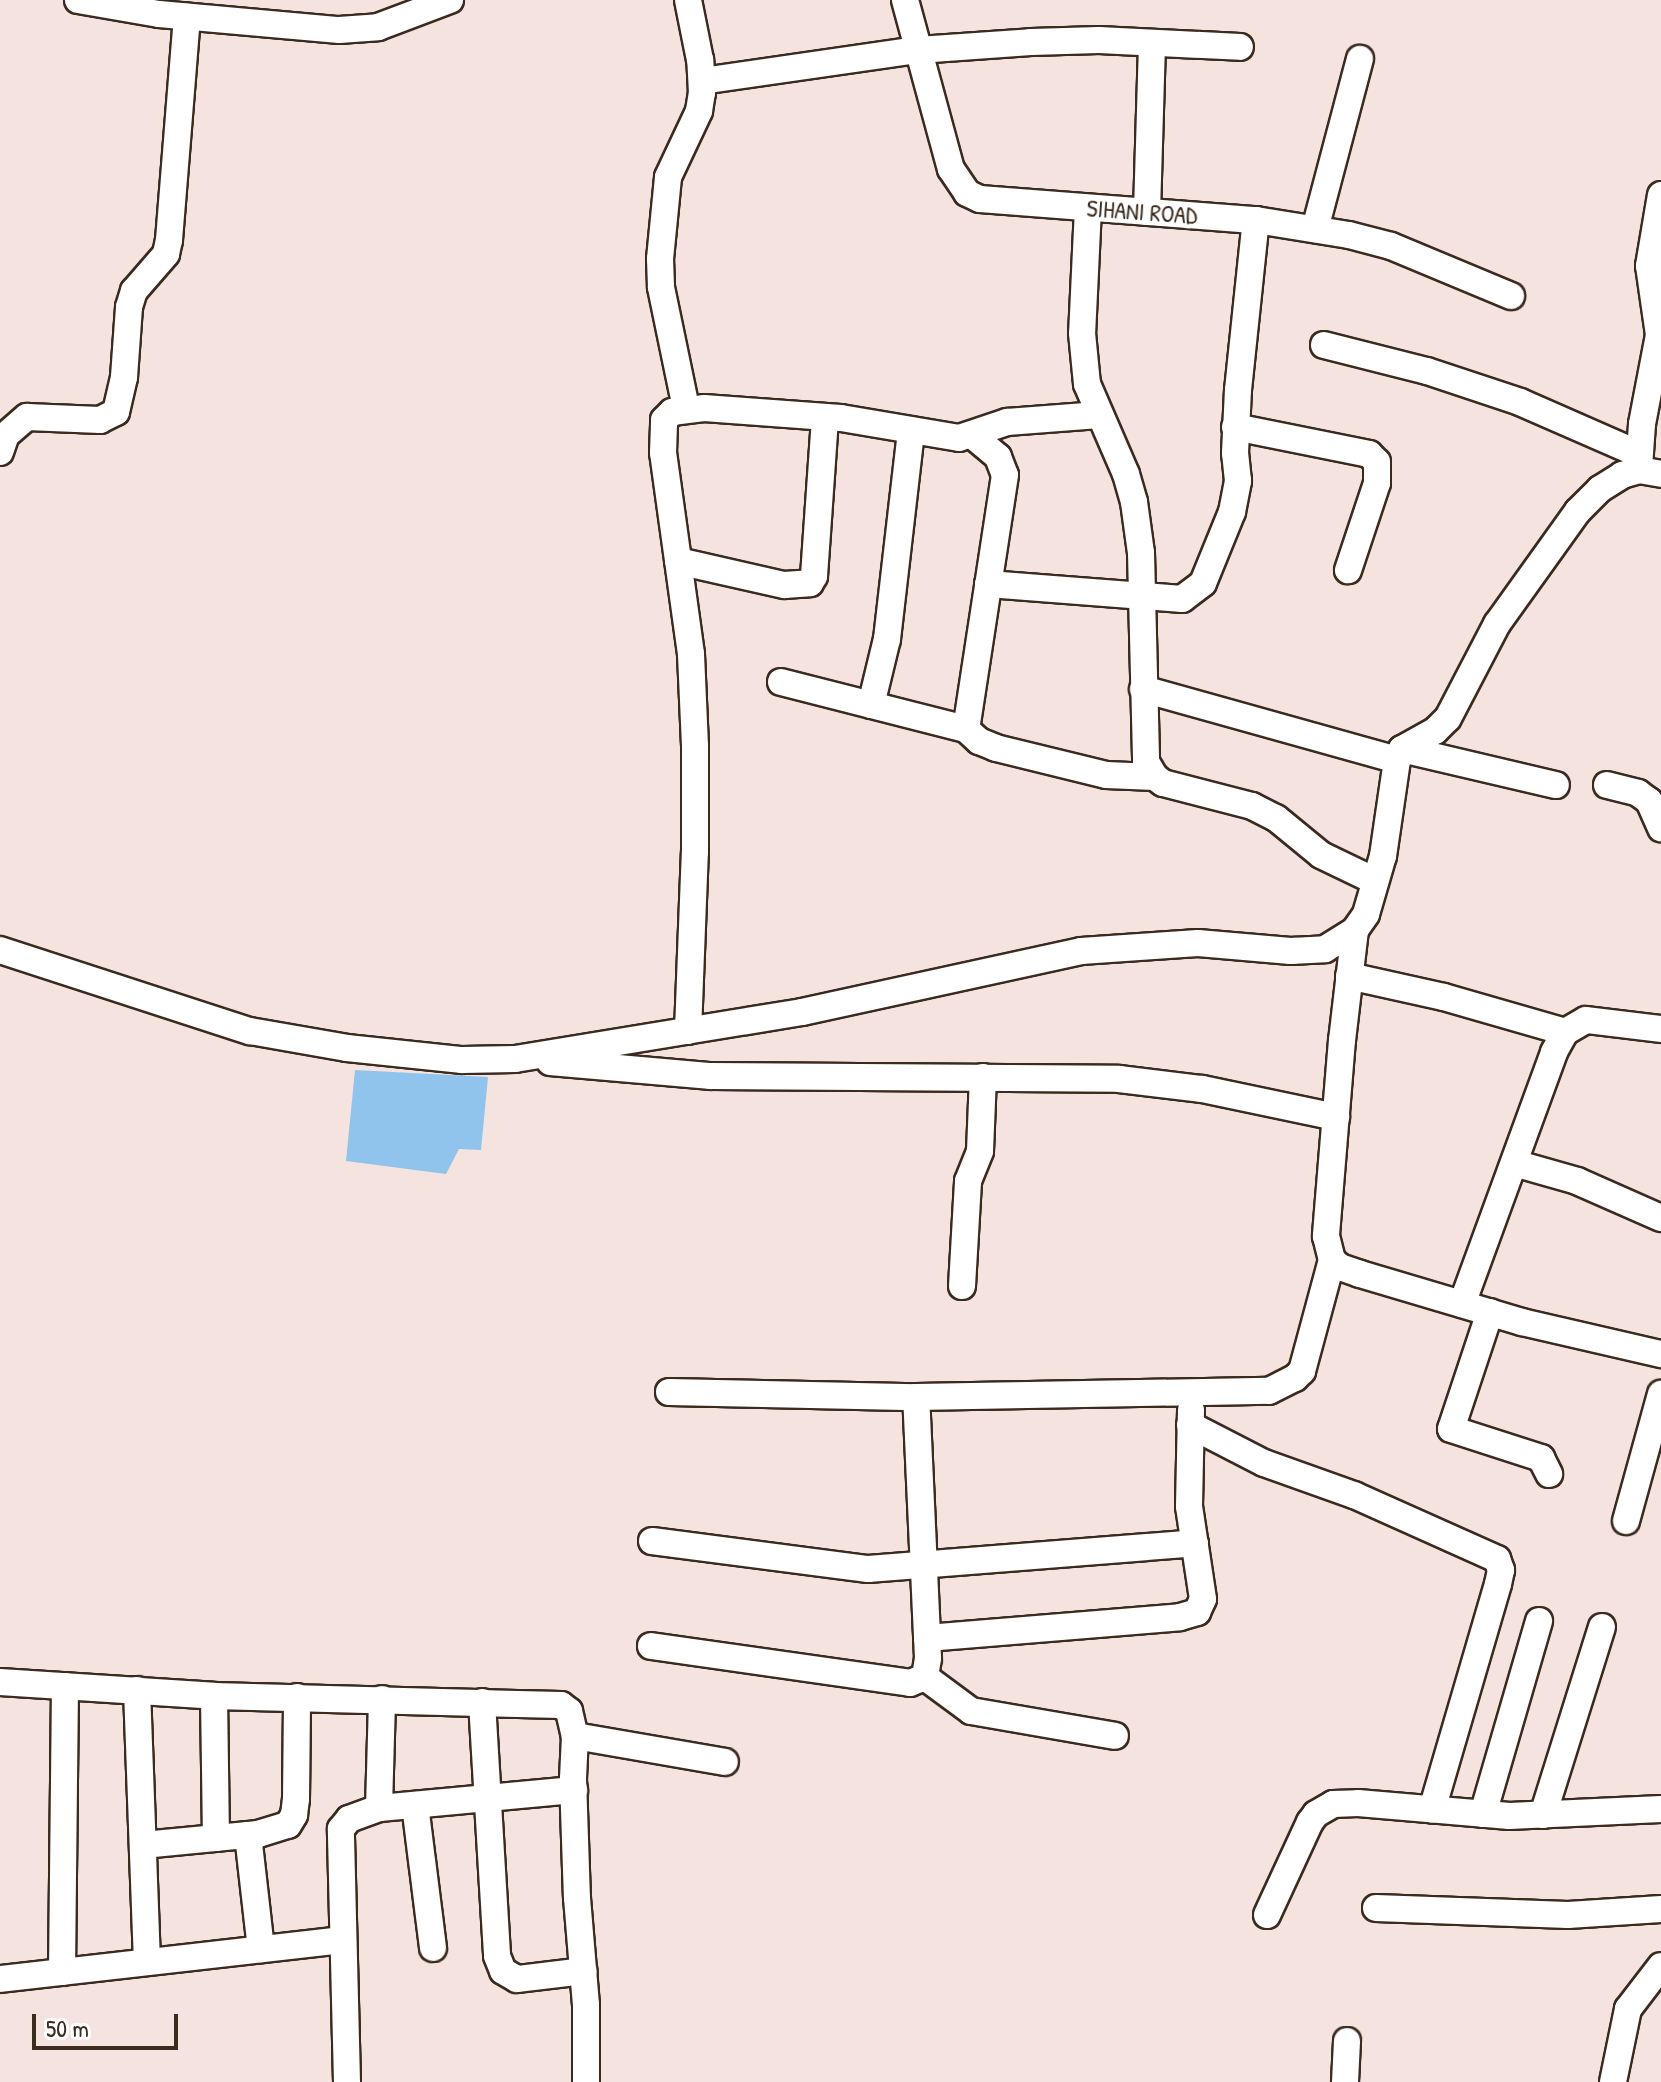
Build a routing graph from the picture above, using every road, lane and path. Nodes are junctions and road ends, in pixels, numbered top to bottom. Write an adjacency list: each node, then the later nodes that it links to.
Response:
1 (78, 0): 5 (street)
2 (450, 0): 5 (street)
3 (688, 0): 10 (street)
4 (905, 0): 8 (street, SIHANI ROAD)
5 (187, 17): 24 (street)
6 (1152, 43): 7 (street); 8 (street); 13 (street)
7 (1240, 47)
8 (918, 50): 10 (street); 12 (street, SIHANI ROAD)
9 (1360, 59): 15 (street)
10 (702, 81): 18 (street)
11 (1661, 195): 25 (street)
12 (1088, 208): 13 (street, SIHANI ROAD); 19 (street)
13 (1147, 212): 14 (street, SIHANI ROAD)
14 (1256, 220): 15 (street, SIHANI ROAD); 21 (street)
15 (1315, 229): 16 (street, SIHANI ROAD)
16 (1511, 296)
17 (1324, 345): 25 (street)
18 (686, 408): 20 (street); 26 (street)
19 (1099, 415): 23 (street); 29 (street)
20 (825, 417): 22 (street); 26 (street)
21 (1235, 427): 27 (street); 29 (street)
22 (911, 430): 23 (street); 32 (street)
23 (972, 435): 28 (street)
24 (0, 452)
25 (1646, 466): 34 (street)
26 (678, 561): 44 (street)
27 (1348, 570)
28 (988, 584): 29 (street); 33 (street)
29 (1142, 598): 31 (street)
30 (781, 682): 32 (street)
31 (1143, 689): 34 (street); 35 (street)
32 (871, 705): 33 (street)
33 (966, 729): 35 (street)
34 (1400, 755): 36 (street); 39 (street)
35 (1155, 777): 39 (street)
36 (1556, 785)
37 (1607, 785): 38 (street)
38 (1661, 828)
39 (1375, 881): 40 (street)
40 (1355, 930): 42 (street); 44 (street)
41 (0, 950): 46 (street)
42 (1349, 976): 45 (street); 48 (street)
43 (1661, 1029): 45 (street)
44 (688, 1031): 46 (street)
45 (1565, 1032): 49 (street)
46 (515, 1059): 47 (street)
47 (983, 1077): 48 (street); 52 (street)
48 (1336, 1117): 51 (street)
49 (1514, 1163): 50 (street); 53 (street)
50 (1661, 1218)
51 (1332, 1260): 53 (street); 57 (street)
52 (962, 1286)
53 (1462, 1304): 54 (street)
54 (1490, 1312): 55 (street); 61 (street)
55 (1661, 1354)
56 (669, 1392): 59 (street)
57 (1193, 1394): 59 (street); 60 (street)
58 (1661, 1394): 62 (street)
59 (916, 1397): 65 (street)
60 (1190, 1425): 64 (street); 86 (street)
61 (1549, 1474)
62 (1626, 1521)
63 (652, 1541): 65 (street)
64 (1195, 1543): 65 (street); 68 (street)
65 (924, 1565): 68 (street)
66 (1539, 1621): 87 (street)
67 (1602, 1627): 88 (street)
68 (927, 1638): 70 (street)
69 (651, 1646): 70 (street)
70 (925, 1677): 79 (street)
71 (0, 1682): 72 (street)
72 (65, 1686): 73 (street); 101 (street)
73 (137, 1690): 74 (street); 91 (street)
74 (214, 1696): 75 (street); 90 (street)
75 (297, 1697): 76 (street); 89 (street)
76 (382, 1699): 77 (street); 84 (street)
77 (482, 1702): 78 (street); 82 (street)
78 (575, 1736): 80 (street); 81 (street)
79 (1115, 1736)
80 (725, 1762)
81 (574, 1790): 82 (street); 99 (street)
82 (485, 1799): 83 (street); 99 (street)
83 (415, 1805): 84 (street); 96 (street)
84 (379, 1808): 95 (street)
85 (1661, 1809): 88 (street)
86 (1432, 1810): 87 (street); 94 (street)
87 (1483, 1814): 88 (street)
88 (1543, 1815)
89 (248, 1835): 90 (street); 97 (street)
90 (216, 1838): 91 (street)
91 (143, 1845): 98 (street)
92 (1376, 1908): 93 (street)
93 (1661, 1909)
94 (1267, 1915)
95 (343, 1940): 97 (street); 104 (street)
96 (433, 1948)
97 (261, 1949): 98 (street)
98 (147, 1962): 101 (street)
99 (584, 1971): 105 (street)
100 (1658, 1971): 107 (street)
101 (62, 1972): 102 (street)
102 (0, 1979)
103 (1347, 2041): 106 (street)
104 (347, 2082)
105 (586, 2082)
106 (1345, 2082)
107 (1613, 2082)

